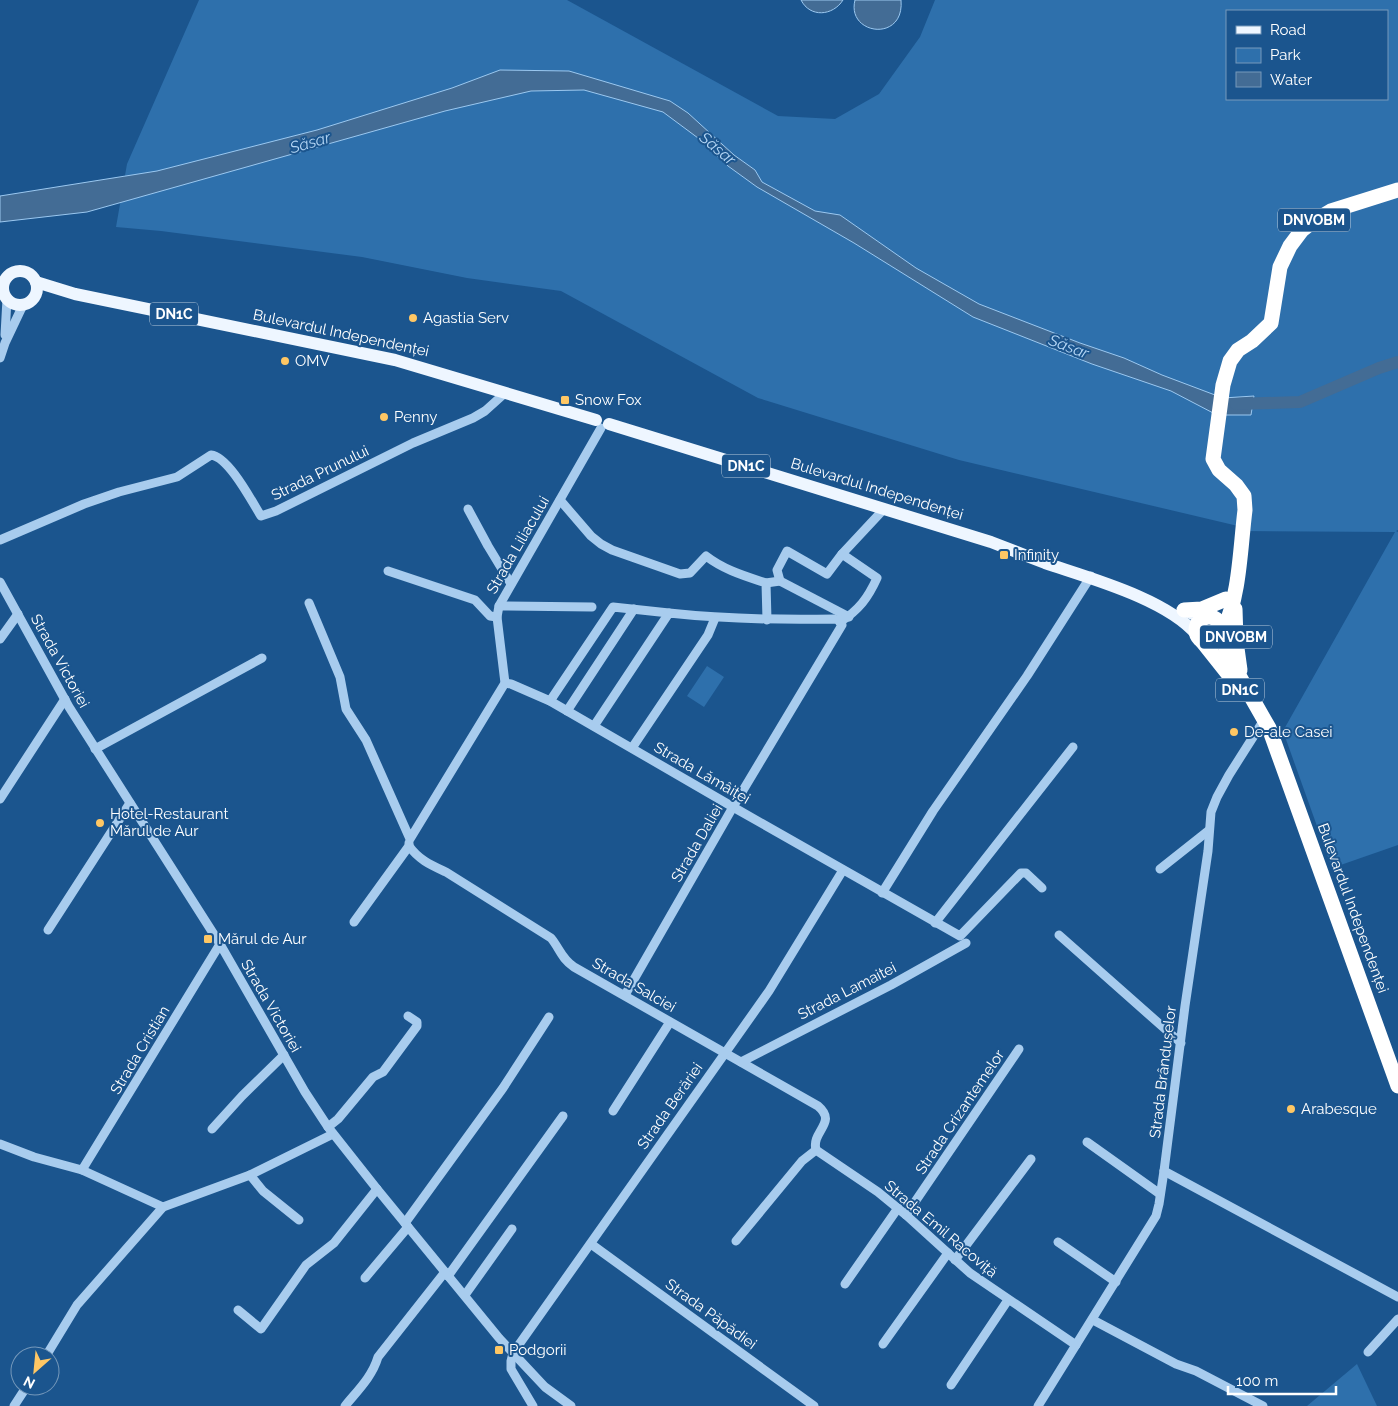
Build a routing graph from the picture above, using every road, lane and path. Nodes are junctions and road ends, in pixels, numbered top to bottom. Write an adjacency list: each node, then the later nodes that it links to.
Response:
1 (1398, 190): 24 (highway, DNVOBM)
2 (5, 274): 3 (main road, DN1C); 4 (main road, DN1C)
3 (36, 282): 5 (main road, Bulevardul Independenței / DN1C); 6 (main road)
4 (3, 293): 7 (main road); 8 (street)
5 (75, 294): 6 (main road, Bulevardul Independenței / DN1C); 10 (main road, Bulevardul Independenței / DN1C)
6 (34, 297): 7 (main road)
7 (23, 305): 8 (street)
8 (5, 343): 9 (street)
9 (0, 358)
10 (505, 393): 11 (main road, Bulevardul Independenței / DN1C); 15 (street, Strada Prunului)
11 (602, 424): 12 (street, Strada Liliacului); 14 (main road, Bulevardul Independenței / DN1C)
12 (560, 500): 22 (street); 23 (street, Strada Liliacului)
13 (468, 509): 23 (street)
14 (884, 509): 16 (main road, Bulevardul Independenței / DN1C); 17 (street)
15 (0, 540)
16 (991, 542): 19 (main road, Bulevardul Independenței / DN1C); 29 (main road, Bulevardul Independenței / DN1C)
17 (842, 554): 20 (street); 36 (street, Strada Daliei)
18 (388, 571): 32 (street)
19 (1091, 576): 38 (main road, Bulevardul Independenței / DN1C); 60 (street)
20 (780, 580): 22 (street); 36 (street)
21 (0, 582): 31 (street, Strada Victoriei)
22 (766, 583): 35 (street)
23 (511, 584): 26 (street, Strada Liliacului)
24 (1230, 598): 29 (highway, DNVOBM); 33 (highway, DNVOBM); 37 (highway, DNVOBM); 41 (highway, DNVOBM)
25 (310, 603): 56 (street)
26 (499, 606): 27 (street); 32 (street, Strada Liliacului)
27 (592, 607)
28 (634, 609): 30 (street); 44 (street); 45 (street)
29 (1184, 610): 33 (main road, Bulevardul Independenței / DN1C)
30 (669, 613): 34 (street); 47 (street)
31 (18, 614): 39 (street); 43 (street, Strada Victoriei)
32 (497, 617): 42 (street, Strada Liliacului)
33 (1206, 617): 37 (highway, DN1C); 38 (highway)
34 (715, 618): 35 (street); 50 (street)
35 (767, 620): 36 (street)
36 (843, 622): 54 (street, Strada Daliei)
37 (1222, 634): 38 (highway); 41 (highway, Bulevardul Independenței / DN1C)
38 (1200, 638): 46 (highway, Bulevardul Independenței / DN1C)
39 (0, 639)
40 (262, 658): 51 (street)
41 (1241, 677): 48 (highway, Bulevardul Independenței / DN1C)
42 (505, 683): 44 (street, Strada Lămâiței); 56 (street)
43 (65, 699): 51 (street, Strada Victoriei); 52 (street)
44 (550, 701): 45 (street, Strada Lămâiței)
45 (567, 710): 47 (street, Strada Lămâiței)
46 (1262, 723): 48 (highway, Bulevardul Independenței / DN1C); 55 (street, Strada Brândușelor)
47 (594, 726): 50 (street, Strada Lămâiței)
48 (1274, 742): 76 (highway, Bulevardul Independenței / DN1C)
49 (1073, 747): 62 (street)
50 (632, 748): 54 (street, Strada Lămâiței)
51 (95, 749): 53 (street, Strada Victoriei)
52 (0, 799)
53 (130, 803): 63 (street); 66 (street, Strada Victoriei)
54 (733, 807): 58 (street, Strada Lămâiței); 67 (street, Strada Daliei)
55 (1208, 832): 57 (street); 71 (street, Strada Brândușelor)
56 (409, 842): 61 (street); 67 (street, Strada Salciei)
57 (1160, 869)
58 (842, 870): 60 (street, Strada Lămâiței); 73 (street, Strada Berăriei)
59 (1042, 888): 65 (street, Strada Lamaitei)
60 (882, 893): 62 (street, Strada Lămâiței)
61 (354, 922)
62 (935, 922): 65 (street, Strada Lămâiței)
63 (48, 930)
64 (1059, 935): 71 (street)
65 (963, 939): 75 (street, Strada Lamaitei)
66 (220, 944): 74 (street, Strada Victoriei); 85 (street, Strada Cristian)
67 (625, 995): 70 (street, Strada Salciei)
68 (408, 1016): 80 (street)
69 (549, 1017): 94 (street)
70 (670, 1022): 73 (street, Strada Salciei); 77 (street)
71 (1180, 1043): 86 (street, Strada Brândușelor)
72 (1019, 1049): 92 (street, Strada Crizantemelor)
73 (724, 1053): 75 (street, Strada Salciei); 98 (street, Strada Berăriei)
74 (284, 1055): 79 (street); 80 (street, Strada Victoriei)
75 (741, 1062): 83 (street, Strada Salciei)
76 (1398, 1086)
77 (613, 1111)
78 (563, 1116): 101 (street)
79 (212, 1129)
80 (331, 1131): 87 (street); 88 (street, Strada Victoriei)
81 (1087, 1142): 89 (street)
82 (0, 1144): 85 (street)
83 (816, 1150): 91 (street, Strada Emil Racoviță); 96 (street)
84 (1031, 1159): 100 (street)
85 (82, 1170): 90 (street)
86 (1164, 1171): 89 (street, Strada Brândușelor); 106 (street)
87 (250, 1174): 90 (street); 93 (street)
88 (377, 1189): 94 (street, Strada Victoriei); 108 (street)
89 (1160, 1194): 103 (street, Strada Brândușelor)
90 (162, 1208): 113 (street)
91 (898, 1208): 92 (street, Strada Emil Racoviță); 104 (street)
92 (906, 1214): 99 (street, Strada Emil Racoviță)
93 (300, 1220)
94 (406, 1225): 101 (street, Strada Victoriei); 102 (street)
95 (512, 1229): 105 (street)
96 (736, 1241)
97 (1058, 1242): 103 (street)
98 (591, 1244): 115 (street, Strada Berăriei); 122 (street, Strada Păpădiei)
99 (948, 1253): 100 (street, Strada Emil Racoviță); 111 (street)
100 (955, 1260): 107 (street, Strada Emil Racoviță)
101 (447, 1274): 105 (street, Strada Victoriei); 119 (street)
102 (365, 1278)
103 (1116, 1282): 110 (street, Strada Brândușelor)
104 (845, 1284)
105 (464, 1295): 115 (street, Strada Victoriei)
106 (1398, 1297)
107 (1008, 1300): 112 (street, Strada Emil Racoviță); 118 (street)
108 (238, 1310)
109 (1398, 1319): 114 (street)
110 (1093, 1320): 112 (street, Strada Brândușelor); 124 (street)
111 (883, 1344)
112 (1076, 1345): 123 (street, Strada Brândușelor)
113 (52, 1346)
114 (1368, 1352)
115 (513, 1353): 116 (street, Strada Victoriei); 117 (street)
116 (528, 1369): 117 (street); 121 (street, Strada Victoriei)
117 (517, 1380): 120 (street)
118 (951, 1385)
119 (345, 1406)
120 (533, 1406)
121 (571, 1406)
122 (814, 1406)
123 (1038, 1406)
124 (1263, 1406)

